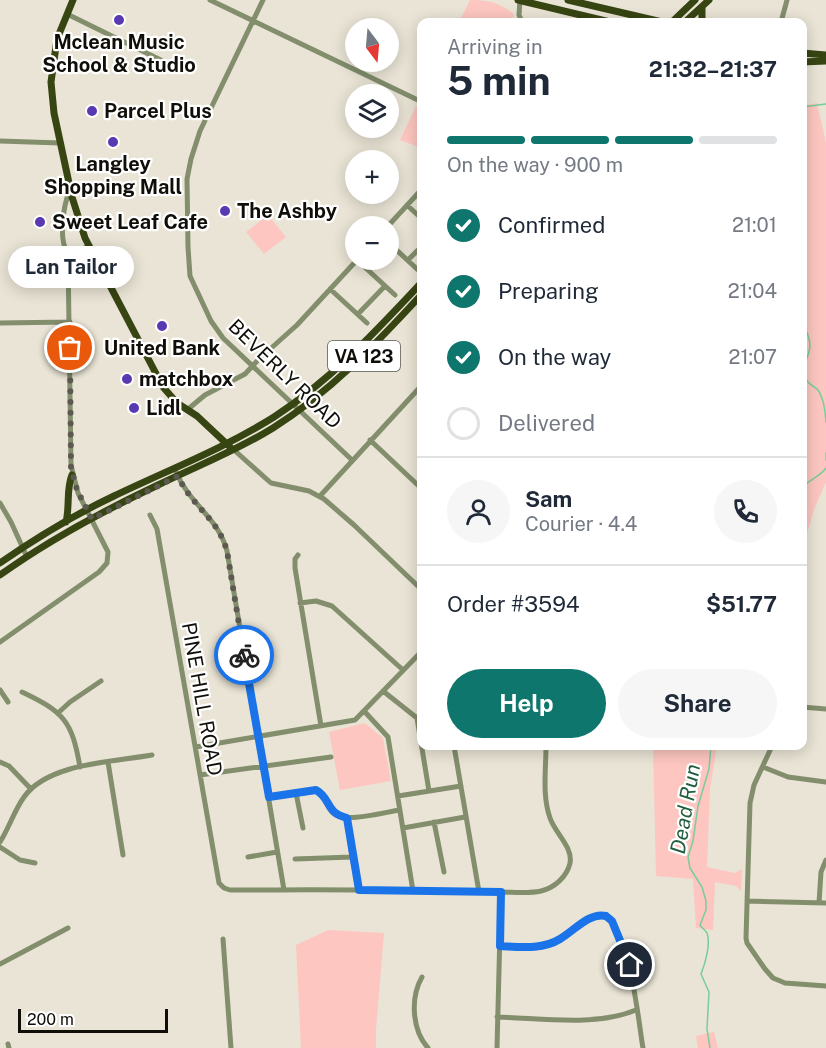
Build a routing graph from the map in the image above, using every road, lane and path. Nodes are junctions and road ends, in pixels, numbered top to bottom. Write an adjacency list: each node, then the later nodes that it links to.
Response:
1 (73, 0): 10 (main road)
2 (210, 0): 18 (street)
3 (263, 0): 18 (street, BEVERLY ROAD)
4 (519, 0): 11 (street); 12 (main road)
5 (568, 0): 13 (main road)
6 (695, 0): 14 (main road)
7 (709, 0): 9 (main road)
8 (787, 0): 17 (street)
9 (702, 7): 15 (main road); 16 (main road)
10 (67, 14): 23 (street); 26 (main road)
11 (520, 18)
12 (593, 18)
13 (645, 18)
14 (676, 18)
15 (690, 18)
16 (702, 18)
17 (781, 18)
18 (253, 21): 24 (street); 49 (street, BEVERLY ROAD)
19 (807, 53): 20 (main road)
20 (826, 55)
21 (826, 61): 22 (main road)
22 (807, 62)
23 (175, 67)
24 (417, 100)
25 (0, 141): 26 (street)
26 (60, 143): 27 (main road)
27 (70, 189): 32 (main road); 35 (street)
28 (417, 194): 29 (street)
29 (407, 205): 30 (street); 31 (street)
30 (417, 214)
31 (397, 216)
32 (89, 246): 35 (street); 52 (main road)
33 (417, 251): 36 (street)
34 (399, 252): 36 (street)
35 (68, 255): 46 (street)
36 (408, 260): 37 (street)
37 (417, 269)
38 (348, 270): 42 (street)
39 (368, 270): 40 (street)
40 (385, 286): 43 (street); 45 (street)
41 (417, 287): 51 (main road, VA 123)
42 (330, 289): 45 (street); 49 (street)
43 (394, 295)
44 (417, 299): 53 (main road, VA 123)
45 (358, 314): 48 (street)
46 (70, 322): 47 (street); 59 (street)
47 (0, 323)
48 (367, 323)
49 (252, 367): 51 (street, BEVERLY ROAD); 52 (street)
50 (417, 390): 54 (street)
51 (292, 404): 53 (street, BEVERLY ROAD); 55 (main road, VA 123)
52 (188, 410): 55 (main road)
53 (299, 410): 56 (main road, VA 123); 57 (street, BEVERLY ROAD)
54 (370, 440): 57 (street); 61 (street)
55 (226, 444): 56 (main road); 58 (main road, VA 123)
56 (234, 450): 60 (main road, VA 123); 62 (street)
57 (352, 460): 62 (street)
58 (174, 468): 60 (street); 64 (main road, VA 123)
59 (72, 475): 64 (street); 67 (main road)
60 (178, 476): 66 (main road, VA 123); 89 (street)
61 (417, 483)
62 (320, 496): 73 (street)
63 (0, 503): 68 (street)
64 (87, 510): 66 (street); 67 (main road, VA 123)
65 (150, 515): 90 (street, PINE HILL ROAD)
66 (92, 519): 70 (main road, VA 123); 75 (street)
67 (66, 522): 68 (main road, VA 123)
68 (23, 548): 70 (street); 71 (main road, VA 123)
69 (298, 555): 74 (street)
70 (27, 557): 72 (main road, VA 123)
71 (0, 563)
72 (0, 575)
73 (417, 585)
74 (300, 603): 77 (street); 88 (street)
75 (0, 642)
76 (417, 656): 77 (street)
77 (403, 670): 80 (street)
78 (101, 681): 86 (street)
79 (0, 690): 82 (street)
80 (383, 691): 85 (street); 87 (street)
81 (22, 692): 86 (street)
82 (8, 702)
83 (807, 707): 84 (street)
84 (826, 709)
85 (364, 712): 88 (street); 108 (street)
86 (58, 713): 100 (street)
87 (417, 716)
88 (321, 726): 89 (street)
89 (258, 737): 90 (street); 99 (street)
90 (196, 747): 102 (street, PINE HILL ROAD)
91 (423, 750): 106 (street)
92 (455, 750): 104 (street)
93 (546, 750): 129 (street)
94 (770, 750): 101 (street)
95 (152, 755): 98 (street)
96 (331, 757): 99 (street)
97 (0, 762): 105 (street)
98 (108, 762): 100 (street); 118 (street)
99 (263, 766): 102 (street); 109 (street)
100 (80, 767): 105 (street)
101 (763, 767): 103 (street); 130 (street)
102 (200, 775): 125 (street, PINE HILL ROAD)
103 (826, 782)
104 (461, 786): 106 (street); 111 (street)
105 (31, 789): 116 (street)
106 (429, 791): 108 (street)
107 (296, 793): 109 (street); 112 (street); 114 (street)
108 (398, 796): 110 (street)
109 (269, 797): 117 (street)
110 (400, 810): 112 (street); 115 (street)
111 (465, 817): 113 (street); 128 (street)
112 (347, 818): 120 (street)
113 (434, 822): 115 (street); 124 (street)
114 (303, 828)
115 (403, 828): 127 (street)
116 (0, 845): 123 (street)
117 (277, 852): 119 (street); 125 (street)
118 (123, 855)
119 (248, 857)
120 (352, 857): 121 (street); 126 (street)
121 (296, 859)
122 (826, 860): 131 (street)
123 (35, 863)
124 (444, 872)
125 (284, 890): 126 (street)
126 (359, 890): 127 (street)
127 (413, 891): 128 (street)
128 (479, 892): 129 (street)
129 (501, 892): 135 (street)
130 (747, 901): 131 (street); 138 (street)
131 (819, 903): 132 (street)
132 (826, 903)
133 (68, 928): 136 (street)
134 (223, 939): 141 (street)
135 (500, 946): 139 (street); 140 (street)
136 (0, 964)
137 (422, 977): 142 (street)
138 (826, 986)
139 (636, 1010): 140 (street); 144 (street)
140 (497, 1017): 143 (street)
141 (231, 1048)
142 (428, 1048)
143 (496, 1048)
144 (643, 1048)

